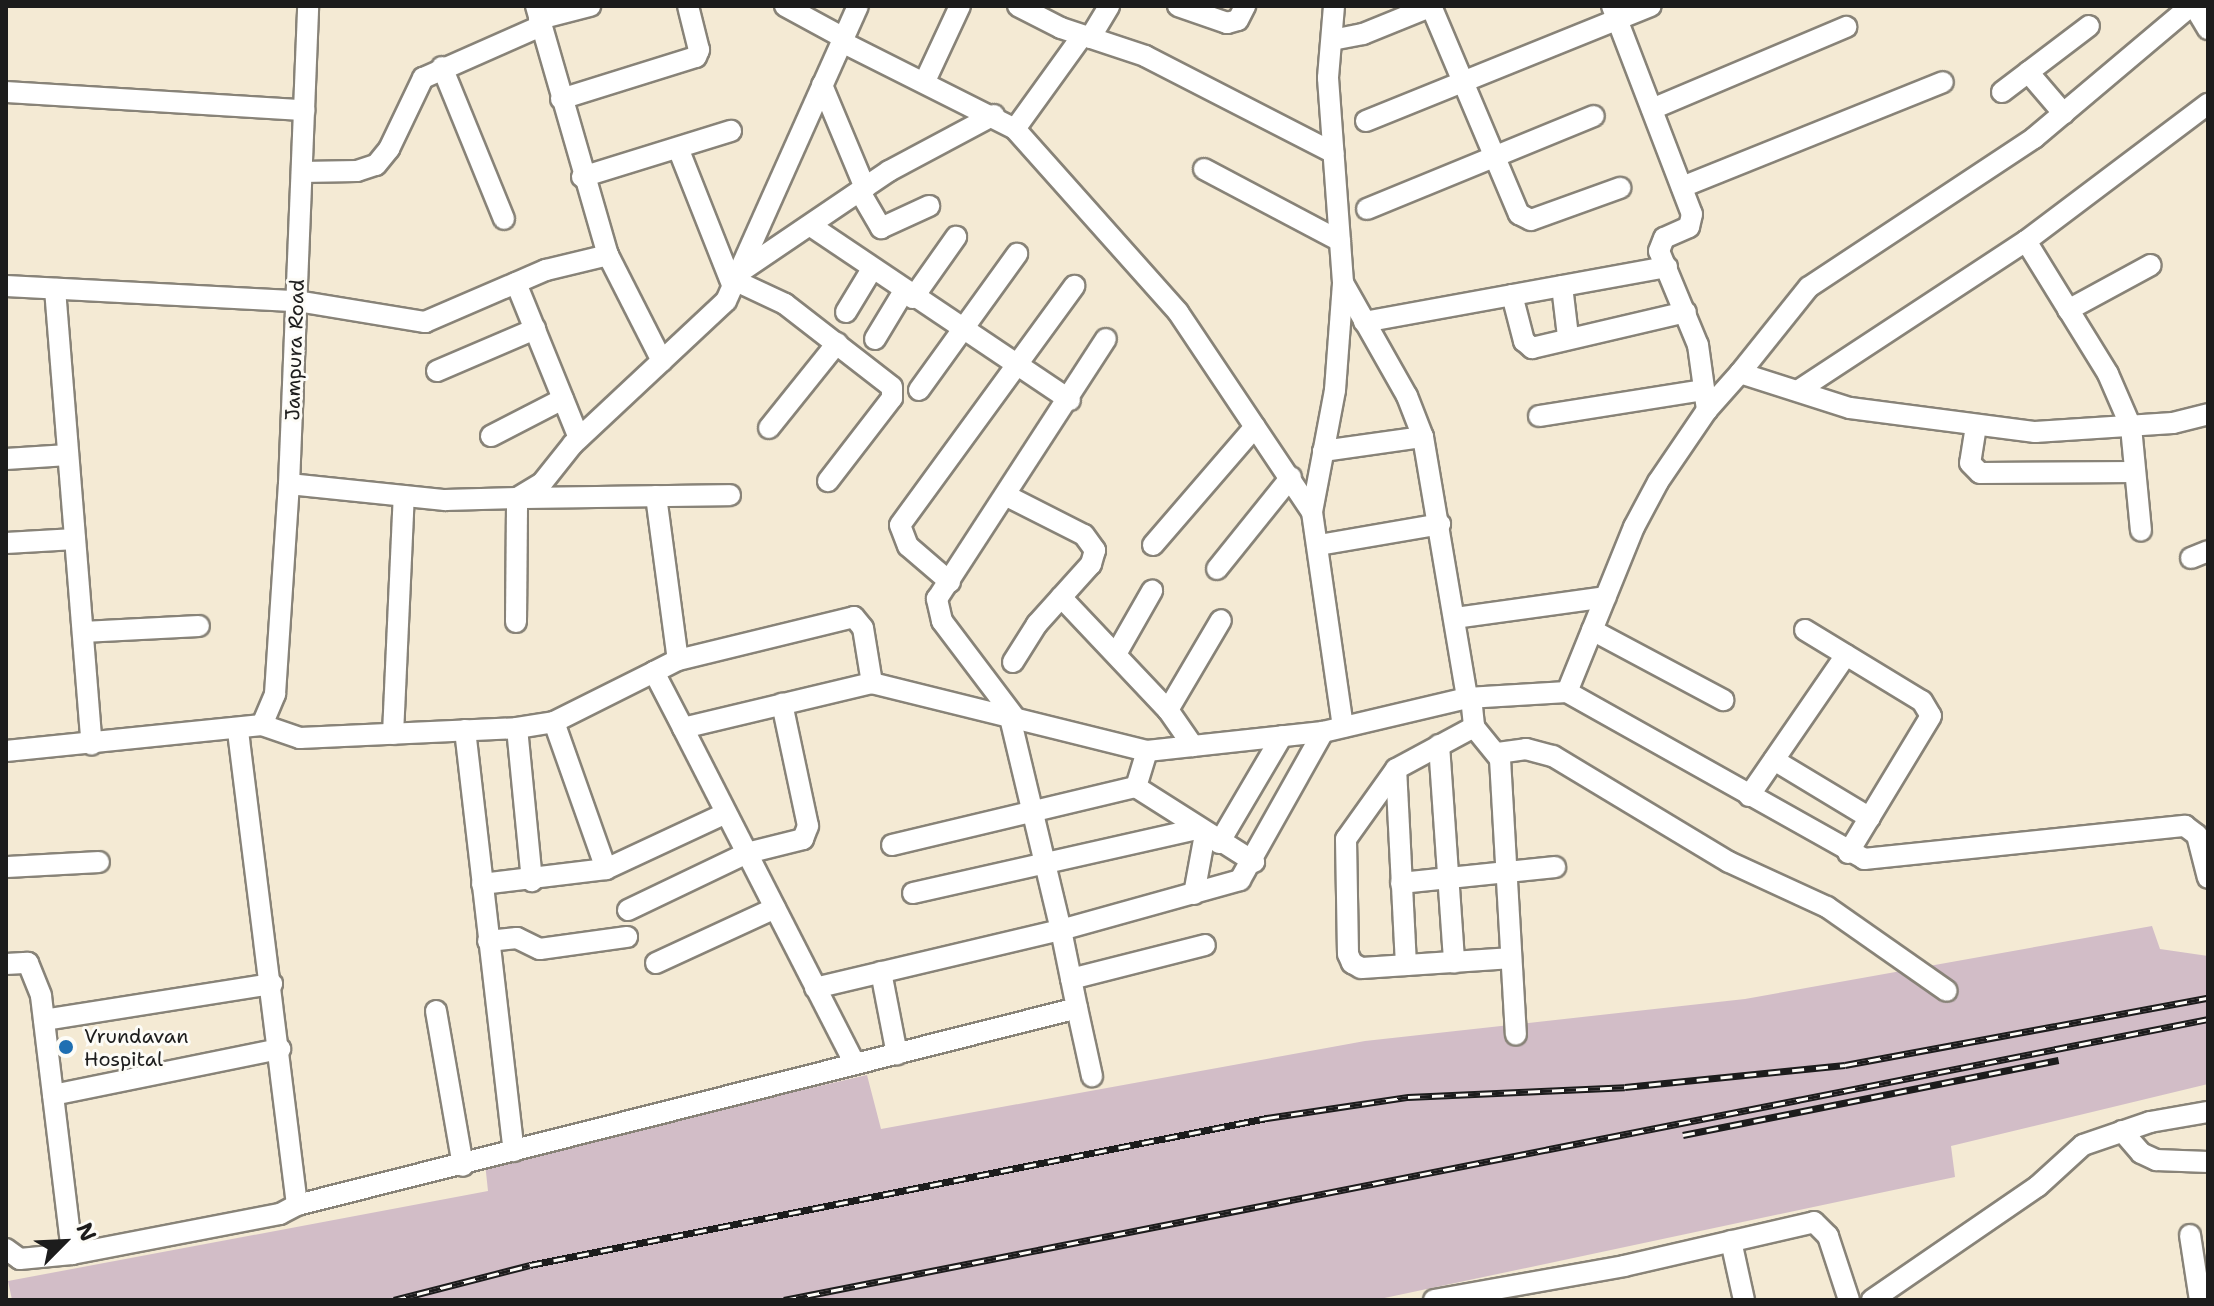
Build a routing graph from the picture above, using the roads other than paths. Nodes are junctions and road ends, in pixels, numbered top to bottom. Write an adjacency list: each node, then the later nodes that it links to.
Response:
1 (308, 6): 34 (street, Jampura Road)
2 (590, 6): 16 (street)
3 (688, 6): 31 (street)
4 (785, 6): 21 (street)
5 (858, 6): 21 (street)
6 (960, 6): 25 (street)
7 (1018, 6): 20 (street)
8 (1109, 6): 20 (street)
9 (1178, 6): 10 (street)
10 (1245, 6)
11 (1334, 6): 22 (street)
12 (1431, 6): 22 (street); 27 (street)
13 (1651, 6): 15 (street)
14 (2192, 6): 19 (street); 35 (street)
15 (1614, 13): 27 (street); 33 (street)
16 (539, 17): 23 (street); 31 (street)
17 (2089, 26): 24 (street)
18 (1846, 27): 33 (street)
19 (2208, 29)
20 (1086, 37): 39 (street); 42 (street)
21 (843, 40): 25 (street); 28 (street)
22 (1332, 40): 42 (street)
23 (442, 67): 45 (street); 52 (street)
24 (2028, 72): 30 (street); 35 (street)
25 (925, 81): 36 (street)
26 (1943, 82): 47 (street)
27 (1460, 83): 38 (street); 43 (street)
28 (822, 85): 49 (street); 62 (street)
29 (6, 92): 34 (street)
30 (2002, 92)
31 (561, 99): 46 (street)
32 (2208, 104): 56 (street)
33 (1652, 109): 47 (street)
34 (304, 110): 45 (street, Jampura Road)
35 (2064, 114): 85 (street)
36 (994, 115): 39 (street); 49 (street)
37 (1594, 116): 43 (street)
38 (1366, 121)
39 (1015, 129): 94 (street)
40 (731, 131): 41 (street)
41 (678, 148): 46 (street); 62 (street)
42 (1334, 153): 55 (street)
43 (1494, 160): 48 (street); 51 (street)
44 (1204, 169): 55 (street)
45 (302, 172): 71 (street, Jampura Road)
46 (582, 177): 58 (street)
47 (1682, 187): 60 (street)
48 (1620, 188)
49 (862, 190): 50 (street); 53 (street)
50 (929, 206)
51 (1367, 209)
52 (504, 219)
53 (811, 226): 61 (street); 62 (street)
54 (956, 237): 69 (street)
55 (1340, 241): 64 (street)
56 (2026, 241): 72 (street); 87 (street)
57 (1017, 254): 77 (street)
58 (608, 255): 63 (street); 82 (street)
59 (2151, 265): 72 (street)
60 (1667, 267): 67 (street); 74 (street)
61 (872, 269): 69 (street); 73 (street)
62 (736, 280): 81 (street); 82 (street)
63 (516, 283): 71 (street); 76 (street)
64 (1343, 283): 75 (street); 100 (street)
65 (6, 286): 68 (street)
66 (1074, 286): 83 (street)
67 (1562, 286): 70 (street); 78 (street)
68 (55, 289): 71 (street); 101 (street)
69 (909, 294): 77 (street); 79 (street)
70 (1512, 295): 75 (street); 78 (street)
71 (297, 301): 106 (street, Jampura Road)
72 (2068, 310): 95 (street)
73 (846, 312)
74 (1686, 312): 78 (street); 90 (street)
75 (1364, 322): 98 (street)
76 (535, 329): 84 (street); 88 (street)
77 (961, 331): 83 (street); 86 (street)
78 (1568, 336)
79 (875, 339)
80 (1106, 339): 89 (street)
81 (837, 343): 96 (street); 105 (street)
82 (662, 361): 99 (street)
83 (1013, 365): 89 (street); 120 (street)
84 (437, 371)
85 (1740, 373): 87 (street); 90 (street)
86 (919, 390)
87 (1799, 390): 93 (street)
88 (563, 399): 97 (street); 99 (street)
89 (1070, 400): 110 (street)
90 (1706, 400): 92 (street); 123 (street)
91 (2208, 414): 95 (street)
92 (1539, 416)
93 (1976, 426): 95 (street); 103 (street)
94 (1255, 427): 104 (street); 117 (street)
95 (2131, 427): 103 (street)
96 (769, 428)
97 (491, 436)
98 (1423, 437): 100 (street); 113 (street)
99 (579, 438): 111 (street)
100 (1323, 451): 112 (street)
101 (68, 455): 102 (street); 115 (street)
102 (6, 459)
103 (2135, 472): 114 (street)
104 (1291, 477): 112 (street); 119 (street)
105 (828, 481)
106 (289, 484): 108 (street); 144 (street, Jampura Road)
107 (730, 495): 109 (street)
108 (404, 496): 111 (street); 151 (street)
109 (656, 496): 111 (street); 133 (street)
110 (1007, 496): 120 (street); 122 (street)
111 (517, 498): 126 (street)
112 (1312, 512): 118 (street)
113 (1440, 524): 118 (street); 124 (street)
114 (2141, 531)
115 (75, 539): 116 (street); 130 (street)
116 (6, 543)
117 (1153, 545)
118 (1319, 545): 150 (street)
119 (1217, 569)
120 (950, 582): 142 (street)
121 (1152, 591): 131 (street)
122 (1061, 597): 131 (street); 134 (street)
123 (1606, 597): 124 (street); 128 (street)
124 (1455, 618): 138 (street)
125 (1221, 620): 141 (street)
126 (516, 622)
127 (199, 626): 130 (street)
128 (1592, 630): 137 (street); 139 (street)
129 (1805, 630): 132 (street)
130 (83, 632): 153 (street)
131 (1116, 654): 141 (street)
132 (1846, 655): 159 (street); 165 (street)
133 (678, 660): 135 (street); 136 (street)
134 (1013, 662)
135 (654, 672): 143 (street); 147 (street)
136 (872, 683): 140 (street); 142 (street)
137 (1567, 692): 138 (street); 162 (street)
138 (1469, 698): 145 (street); 150 (street)
139 (1723, 700)
140 (782, 704): 147 (street); 168 (street)
141 (1168, 710): 155 (street)
142 (1013, 718): 157 (street); 163 (street)
143 (554, 722): 146 (street); 175 (street)
144 (262, 725): 148 (street); 151 (street)
145 (1474, 727): 154 (street); 158 (street)
146 (517, 728): 149 (street); 179 (street)
147 (683, 728): 164 (street)
148 (238, 729): 153 (street); 197 (street)
149 (465, 730): 151 (street); 181 (street)
150 (1333, 730): 152 (street); 171 (street)
151 (393, 734)
152 (1282, 736): 155 (street); 166 (street)
153 (92, 745): 156 (street)
154 (1439, 745): 160 (street); 177 (street)
155 (1193, 746): 157 (street)
156 (6, 751)
157 (1147, 751): 161 (street)
158 (1498, 753): 176 (street); 199 (street)
159 (1774, 760): 162 (street); 165 (street)
160 (1396, 769): 180 (street); 194 (street)
161 (1136, 787): 163 (street); 166 (street)
162 (1749, 796): 169 (street)
163 (1030, 812): 167 (street); 172 (street)
164 (726, 813): 168 (street); 175 (street)
165 (1870, 818): 169 (street)
166 (1207, 835): 171 (street); 172 (street); 183 (street)
167 (892, 845)
168 (747, 853): 184 (street); 185 (street)
169 (1848, 853): 178 (street)
170 (99, 862): 173 (street)
171 (1254, 862): 183 (street)
172 (1043, 864): 182 (street); 186 (street)
173 (6, 867)
174 (1555, 867): 176 (street)
175 (606, 869): 179 (street)
176 (1506, 873): 177 (street); 190 (street)
177 (1448, 877): 180 (street); 191 (street)
178 (2208, 878)
179 (532, 881): 181 (street)
180 (1401, 883): 194 (street)
181 (482, 884): 188 (street)
182 (913, 893)
183 (1194, 894): 186 (street)
184 (775, 908): 192 (street); 198 (street)
185 (628, 910)
186 (1061, 930): 195 (street); 196 (street)
187 (627, 937): 188 (street)
188 (488, 941): 211 (street)
189 (1205, 945): 196 (street)
190 (1510, 958): 191 (street); 203 (street)
191 (1454, 962): 194 (street)
192 (656, 963)
193 (6, 964): 202 (street)
194 (1406, 965)
195 (881, 972): 198 (street); 205 (street)
196 (1071, 979): 200 (street)
197 (272, 984): 202 (street); 204 (street)
198 (815, 988): 206 (street)
199 (1947, 991)
200 (1077, 1008): 205 (street); 207 (street)
201 (436, 1011): 213 (street)
202 (44, 1020): 208 (street)
203 (1516, 1035)
204 (280, 1049): 208 (street); 214 (street)
205 (897, 1054): 206 (street)
206 (855, 1064): 211 (street)
207 (1092, 1076)
208 (53, 1095): 218 (street)
209 (2208, 1112): 210 (street)
210 (2122, 1131): 212 (street); 222 (street)
211 (514, 1151): 213 (street)
212 (2208, 1162)
213 (463, 1166): 214 (street)
214 (297, 1205): 218 (street)
215 (2190, 1235): 223 (street)
216 (1731, 1241): 219 (street); 220 (street); 221 (street)
217 (6, 1249): 218 (street)
218 (72, 1254)
219 (1434, 1300)
220 (1744, 1300)
221 (1849, 1300)
222 (1872, 1300)
223 (2200, 1300)

